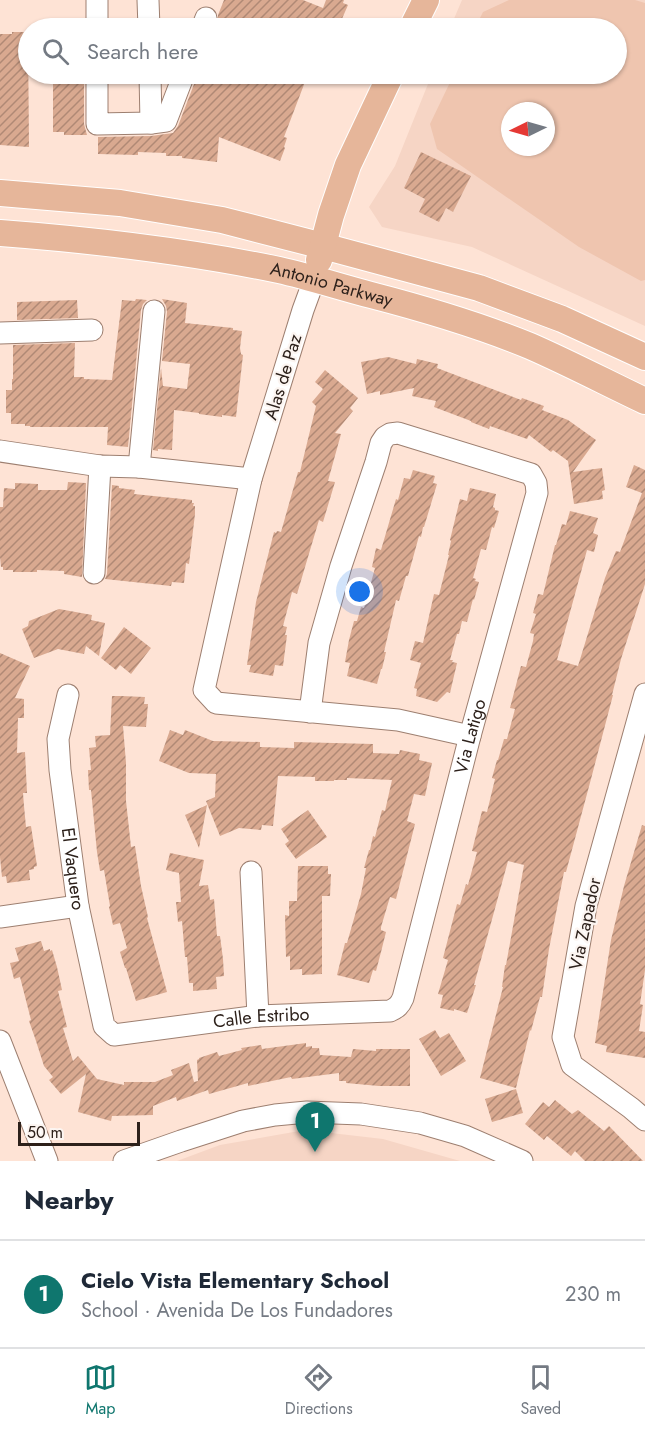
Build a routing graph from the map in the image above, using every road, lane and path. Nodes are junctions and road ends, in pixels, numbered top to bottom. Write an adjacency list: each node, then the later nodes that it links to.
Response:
1 (97, 0): 4 (street)
2 (148, 0): 5 (street)
3 (426, 0): 6 (main road)
4 (97, 18)
5 (149, 18)
6 (417, 18)
7 (97, 84): 11 (street)
8 (150, 84): 11 (street)
9 (180, 84): 11 (street)
10 (386, 84): 14 (main road, Alas de Paz)
11 (151, 123)
12 (0, 193): 14 (main road, Antonio Parkway)
13 (0, 233): 15 (main road, Antonio Parkway)
14 (323, 246): 15 (main road, Alas de Paz); 19 (main road, Antonio Parkway)
15 (314, 280): 20 (main road, Antonio Parkway); 24 (street, Alas de Paz)
16 (154, 311): 23 (street)
17 (92, 330): 18 (street)
18 (0, 333)
19 (645, 357)
20 (645, 401)
21 (0, 451): 22 (street)
22 (100, 466): 23 (street); 25 (street)
23 (139, 467): 24 (street)
24 (251, 479): 28 (street, Alas de Paz)
25 (94, 573)
26 (645, 694): 37 (street, Via Zapador)
27 (68, 695): 31 (street, El Vaquero)
28 (310, 712): 29 (street); 29 (street, Via Latigo)
29 (470, 736): 33 (street, Via Latigo)
30 (251, 872): 34 (street)
31 (78, 906): 32 (street); 35 (street, El Vaquero)
32 (0, 917)
33 (403, 999): 34 (street, Calle Estribo)
34 (258, 1016): 35 (street, Calle Estribo)
35 (114, 1035)
36 (0, 1041): 38 (street)
37 (645, 1120)
38 (47, 1161)
39 (124, 1161): 40 (street)
40 (522, 1161)

